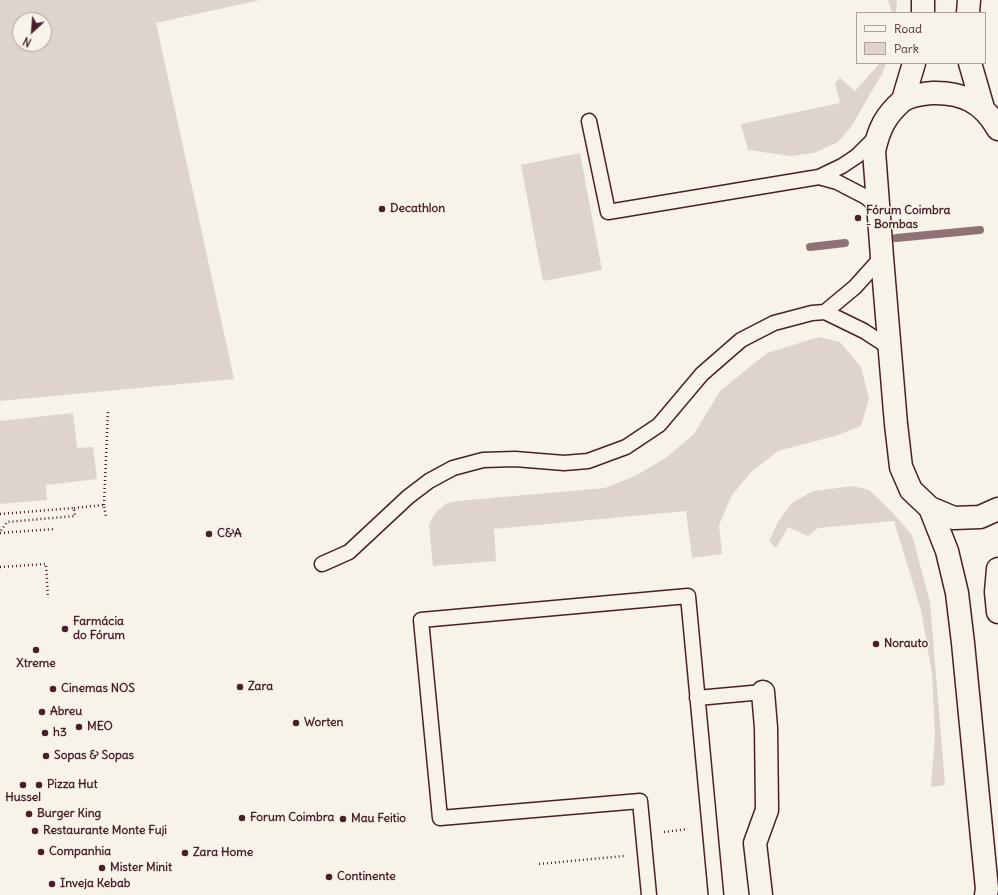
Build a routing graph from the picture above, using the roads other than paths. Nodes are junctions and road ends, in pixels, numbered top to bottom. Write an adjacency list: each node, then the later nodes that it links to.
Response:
1 (923, 0): 3 (main road)
2 (969, 0): 4 (main road)
3 (923, 12)
4 (968, 12)
5 (914, 64): 7 (main road)
6 (970, 64): 8 (main road)
7 (904, 100): 8 (main road); 11 (main road)
8 (983, 108): 10 (main road)
9 (589, 121): 12 (lane)
10 (998, 129)
11 (878, 134): 12 (lane); 13 (main road)
12 (819, 178): 13 (lane)
13 (878, 207): 14 (main road)
14 (882, 257): 15 (lane); 16 (main road)
15 (825, 312): 16 (lane); 19 (lane)
16 (890, 348): 17 (main road)
17 (930, 508): 18 (main road); 27 (main road)
18 (998, 509)
19 (322, 564)
20 (998, 569): 21 (main road)
21 (998, 612)
22 (762, 692): 23 (lane); 26 (main road)
23 (697, 698): 24 (lane); 25 (lane)
24 (649, 895)
25 (716, 895)
26 (761, 895)
27 (986, 895)

